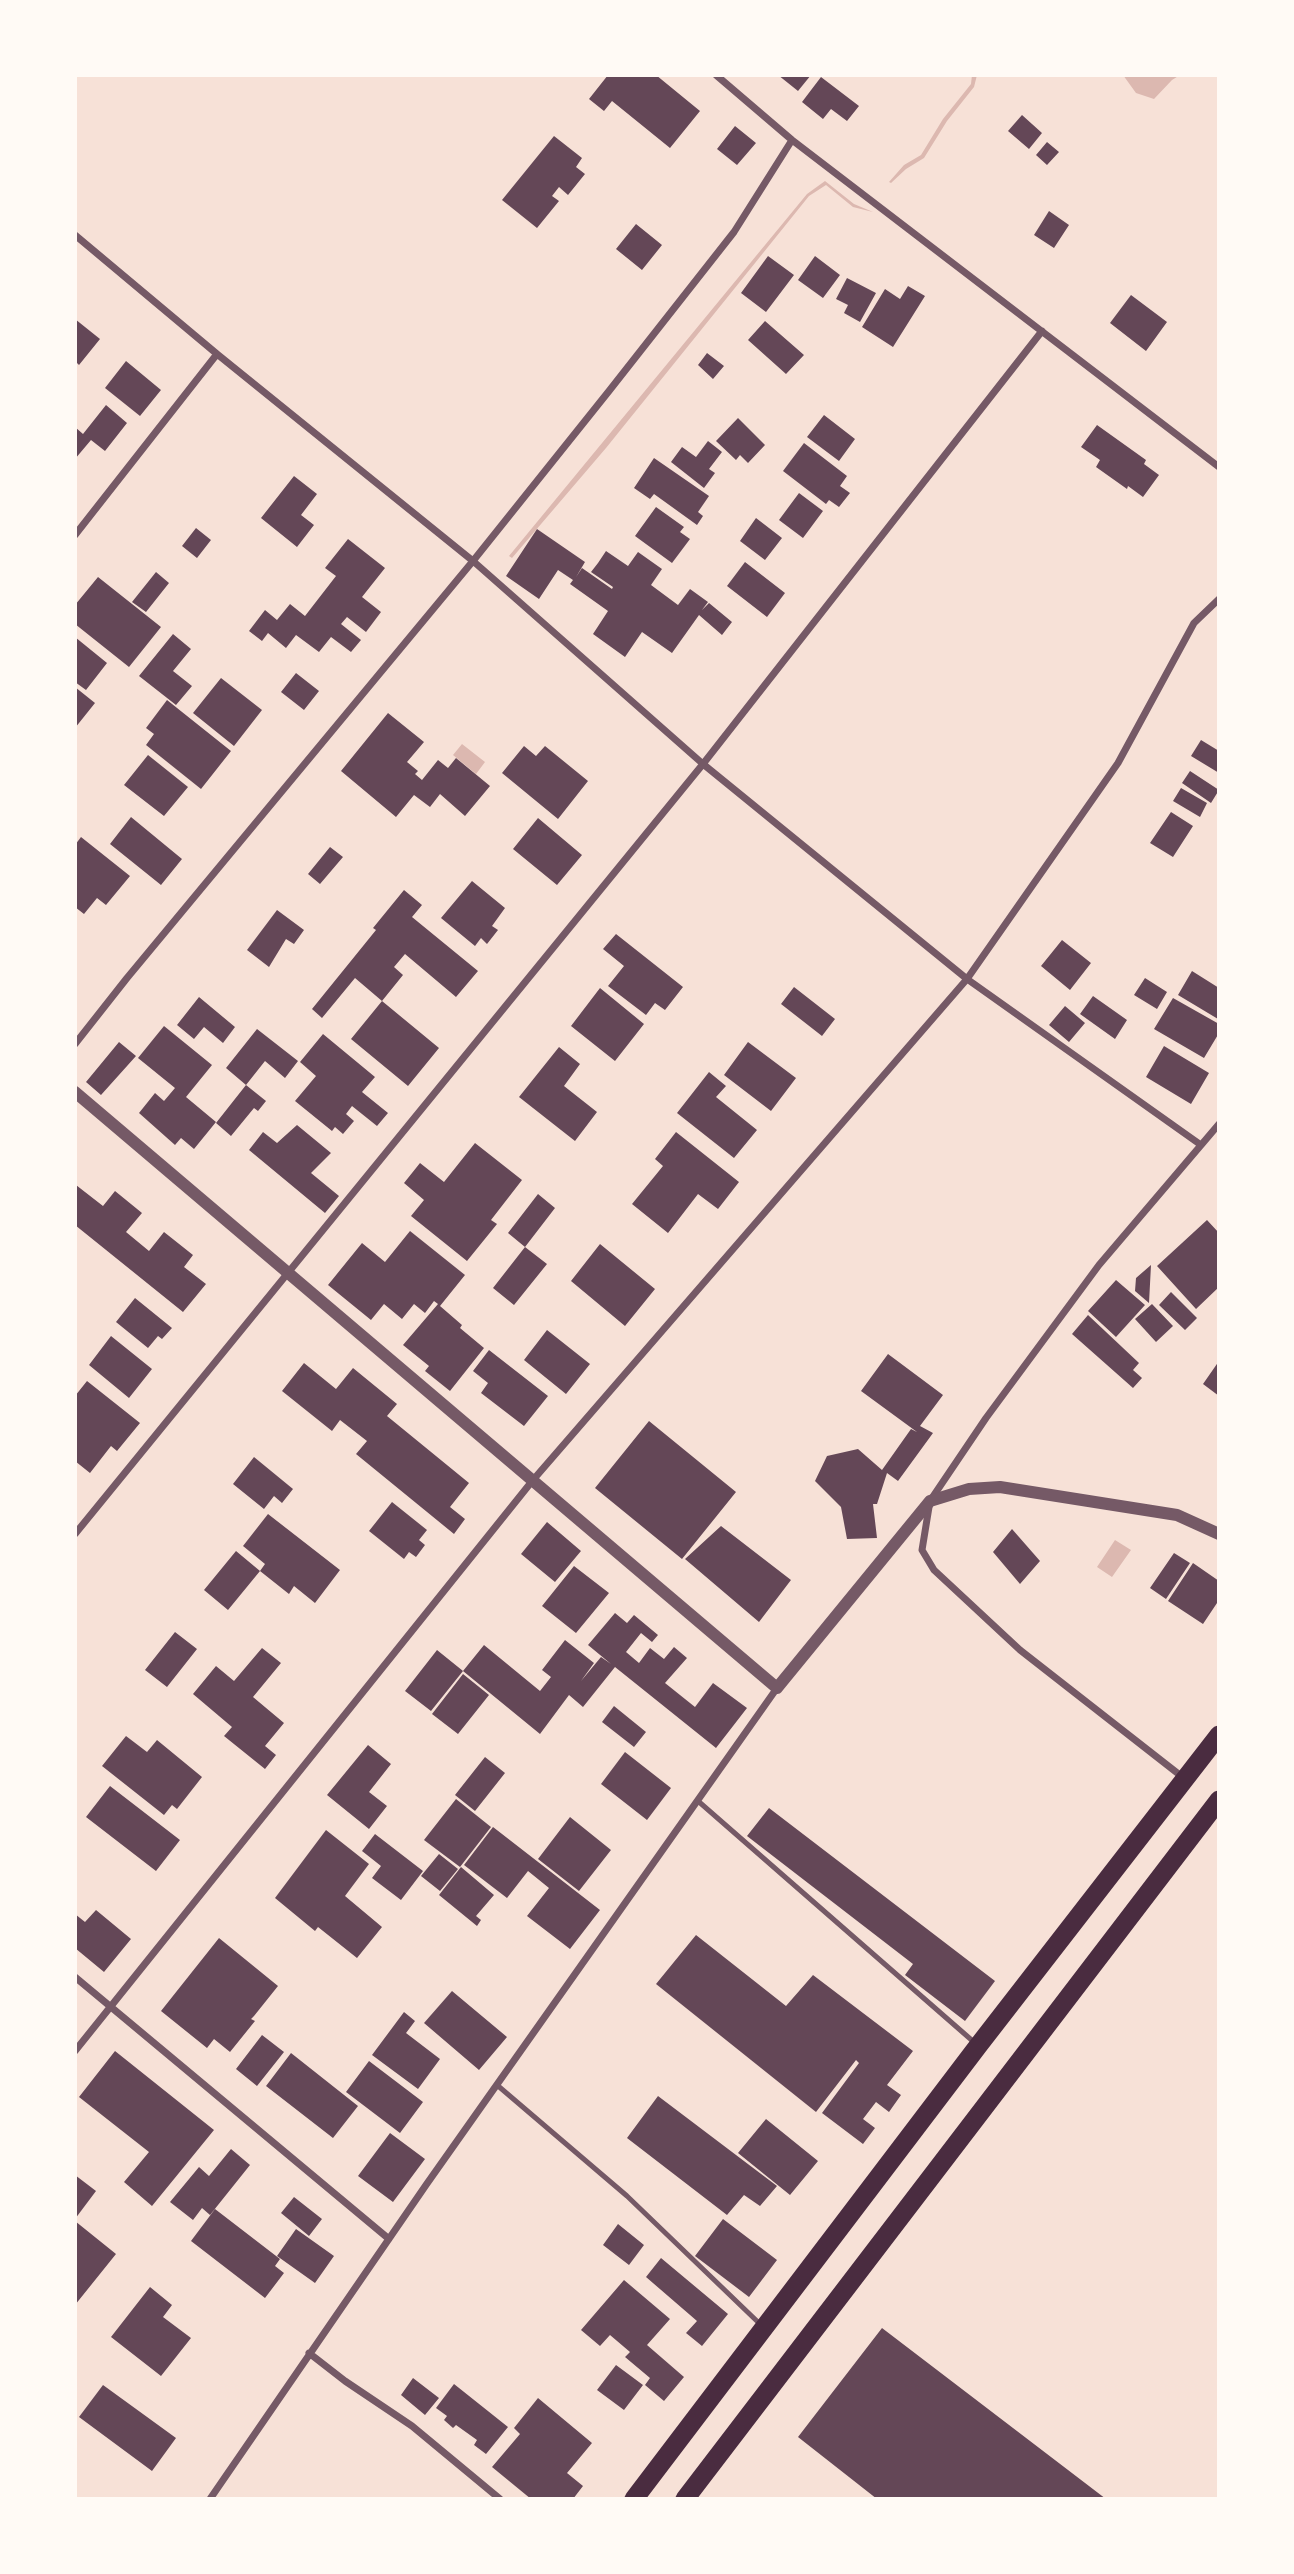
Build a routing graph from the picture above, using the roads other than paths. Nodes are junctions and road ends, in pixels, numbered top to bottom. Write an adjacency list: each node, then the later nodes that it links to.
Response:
1 (716, 75): 2 (street)
2 (792, 140): 4 (street); 8 (street)
3 (75, 235): 5 (street)
4 (1042, 331): 6 (street); 10 (street)
5 (217, 354): 7 (street); 8 (street)
6 (1219, 467)
7 (75, 535)
8 (473, 561): 10 (street); 12 (street)
9 (1219, 599): 11 (street)
10 (703, 764): 11 (street); 16 (street)
11 (967, 979): 15 (street); 17 (street)
12 (75, 1044)
13 (75, 1091): 16 (street)
14 (1219, 1124): 15 (street)
15 (1201, 1145): 18 (street)
16 (290, 1273): 17 (street); 19 (street)
17 (533, 1480): 21 (street); 27 (street)
18 (930, 1501): 20 (street); 21 (street); 23 (street)
19 (75, 1534)
20 (1219, 1534)
21 (777, 1688): 25 (street)
22 (1219, 1735): 23 (highway)
23 (1186, 1779): 28 (highway)
24 (1219, 1800): 37 (highway)
25 (698, 1801): 28 (lane); 30 (street)
26 (75, 1977): 27 (street)
27 (110, 2007): 29 (street); 31 (street)
28 (978, 2046): 32 (highway)
29 (75, 2051)
30 (497, 2085): 31 (street); 32 (lane)
31 (389, 2239): 33 (street)
32 (764, 2328): 36 (highway)
33 (309, 2353): 34 (street); 35 (street)
34 (210, 2499)
35 (500, 2499)
36 (634, 2499)
37 (685, 2499)

